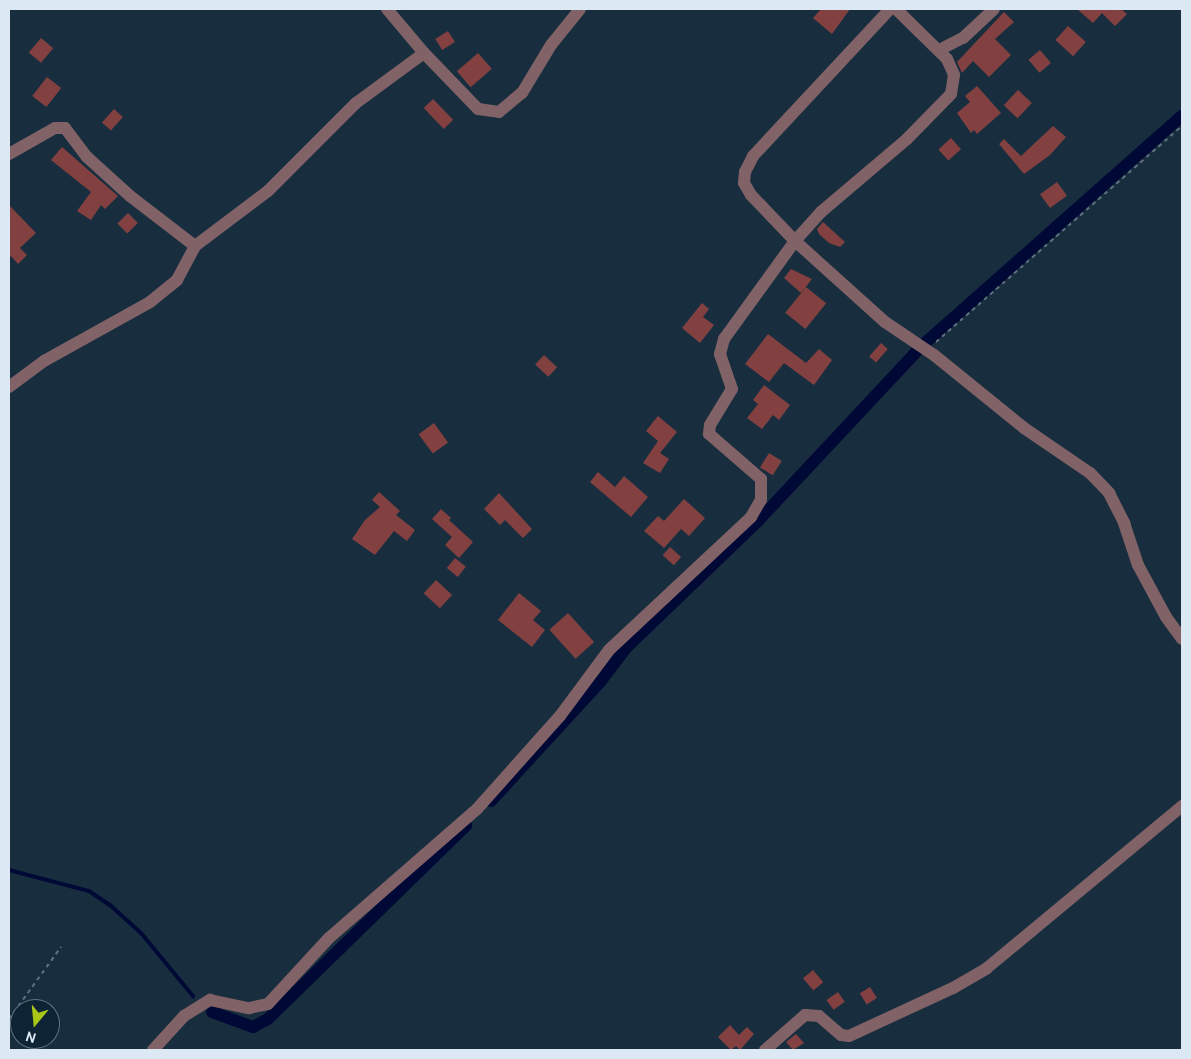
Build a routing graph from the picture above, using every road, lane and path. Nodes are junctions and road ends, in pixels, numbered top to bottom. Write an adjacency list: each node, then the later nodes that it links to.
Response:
1 (387, 9): 7 (street)
2 (580, 9): 7 (street)
3 (890, 9): 10 (street)
4 (896, 9): 6 (street)
5 (994, 9): 6 (street)
6 (939, 50): 10 (street)
7 (424, 53): 11 (street)
8 (1182, 126): 12 (path)
9 (9, 154): 11 (street)
10 (795, 240): 12 (street); 18 (street)
11 (195, 246): 13 (street)
12 (926, 350): 14 (street)
13 (9, 387)
14 (1182, 639)
15 (1182, 806): 19 (street)
16 (61, 947): 17 (path)
17 (9, 1019)
18 (153, 1050)
19 (765, 1050)

